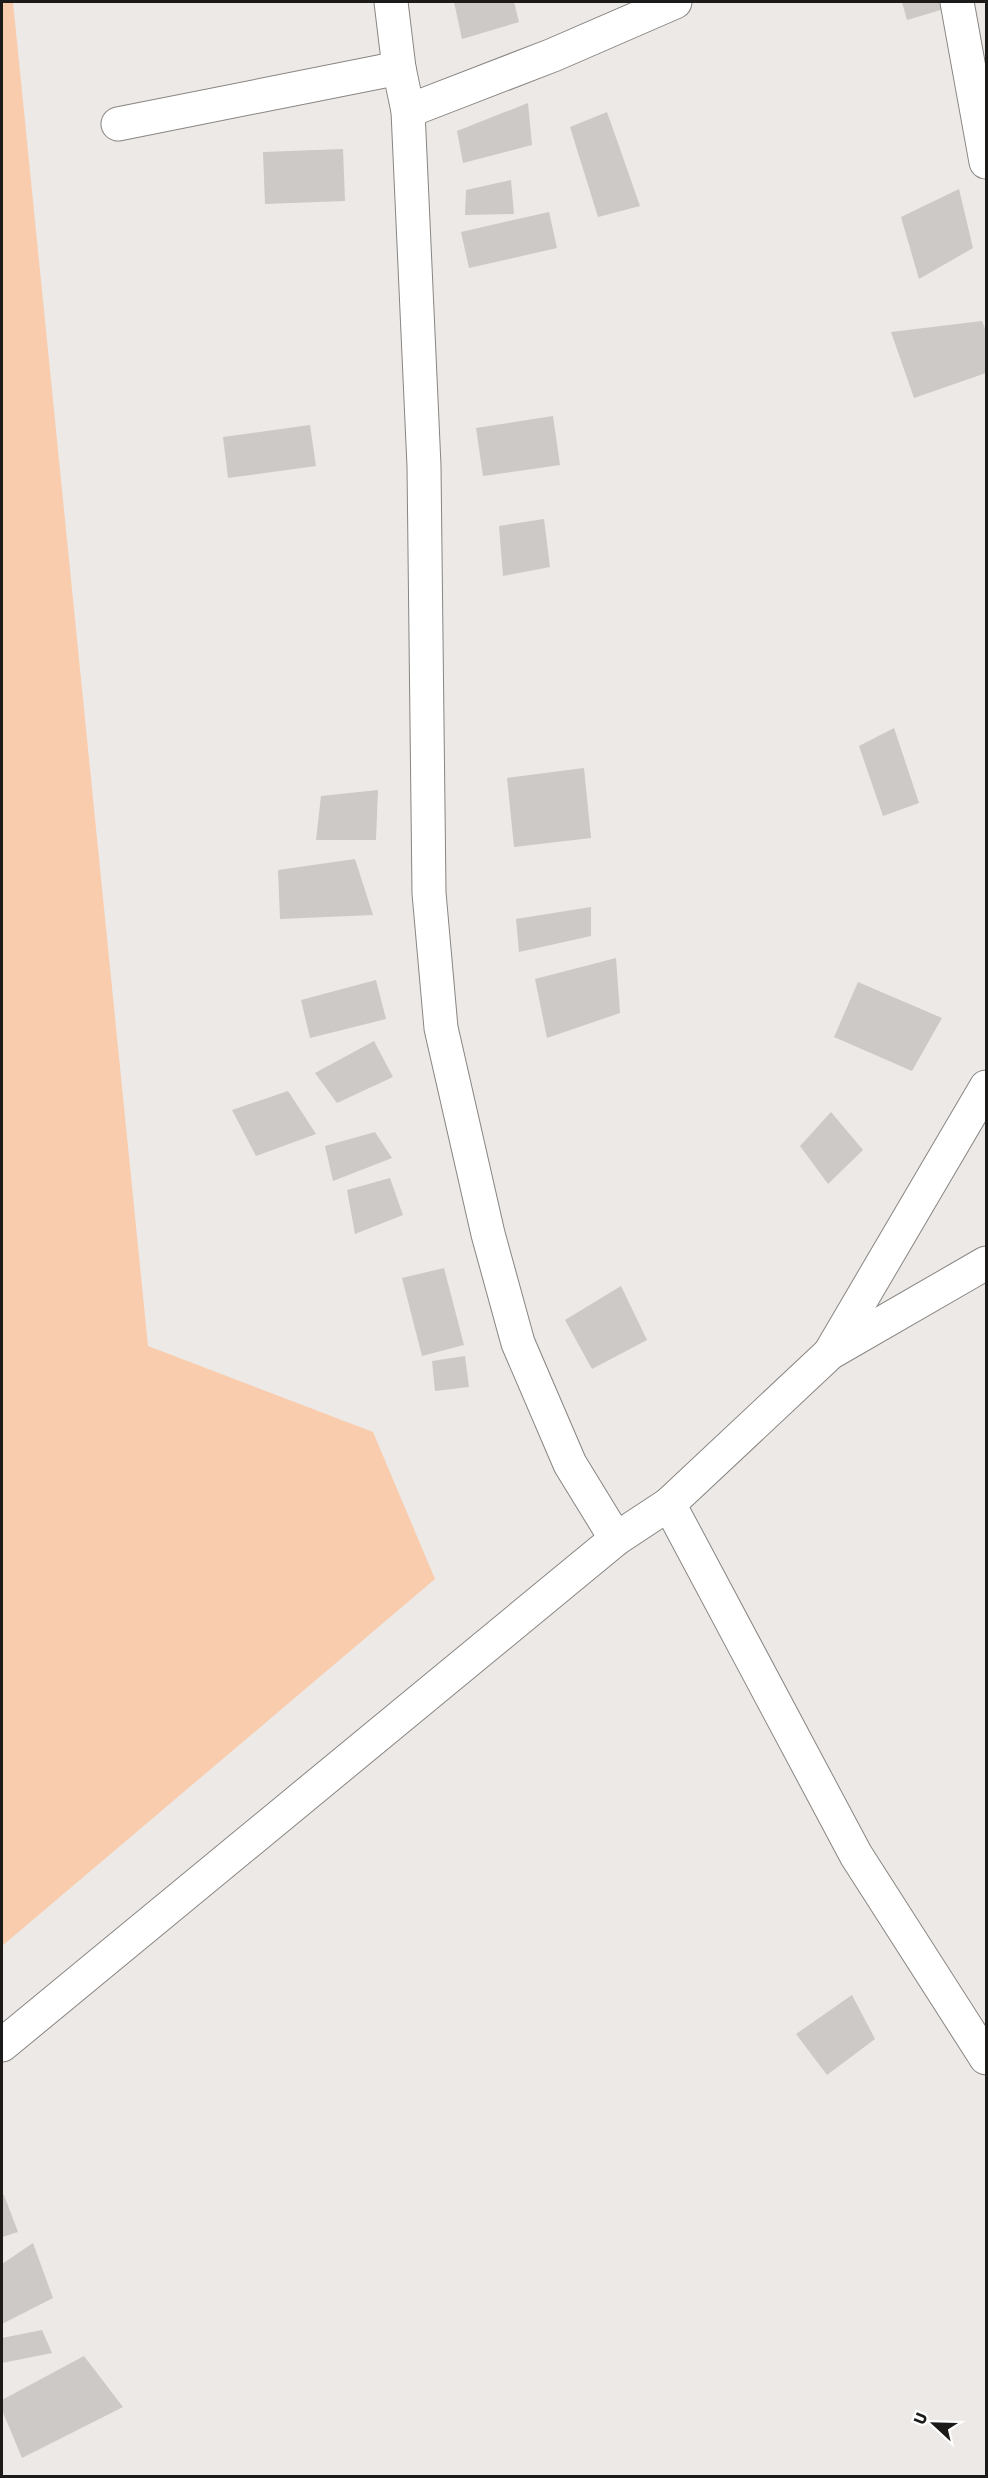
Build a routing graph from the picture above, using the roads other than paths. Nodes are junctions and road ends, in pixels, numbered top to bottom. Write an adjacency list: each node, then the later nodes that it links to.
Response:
1 (391, 2): 4 (street)
2 (675, 2): 5 (street)
3 (957, 2): 7 (street)
4 (399, 68): 5 (street); 6 (street)
5 (408, 111): 12 (street)
6 (118, 124)
7 (987, 162)
8 (987, 1087): 10 (street)
9 (987, 1263): 10 (street)
10 (830, 1353): 11 (street)
11 (669, 1504): 12 (street); 14 (street)
12 (616, 1539): 13 (street)
13 (2, 2045)
14 (987, 2058)

